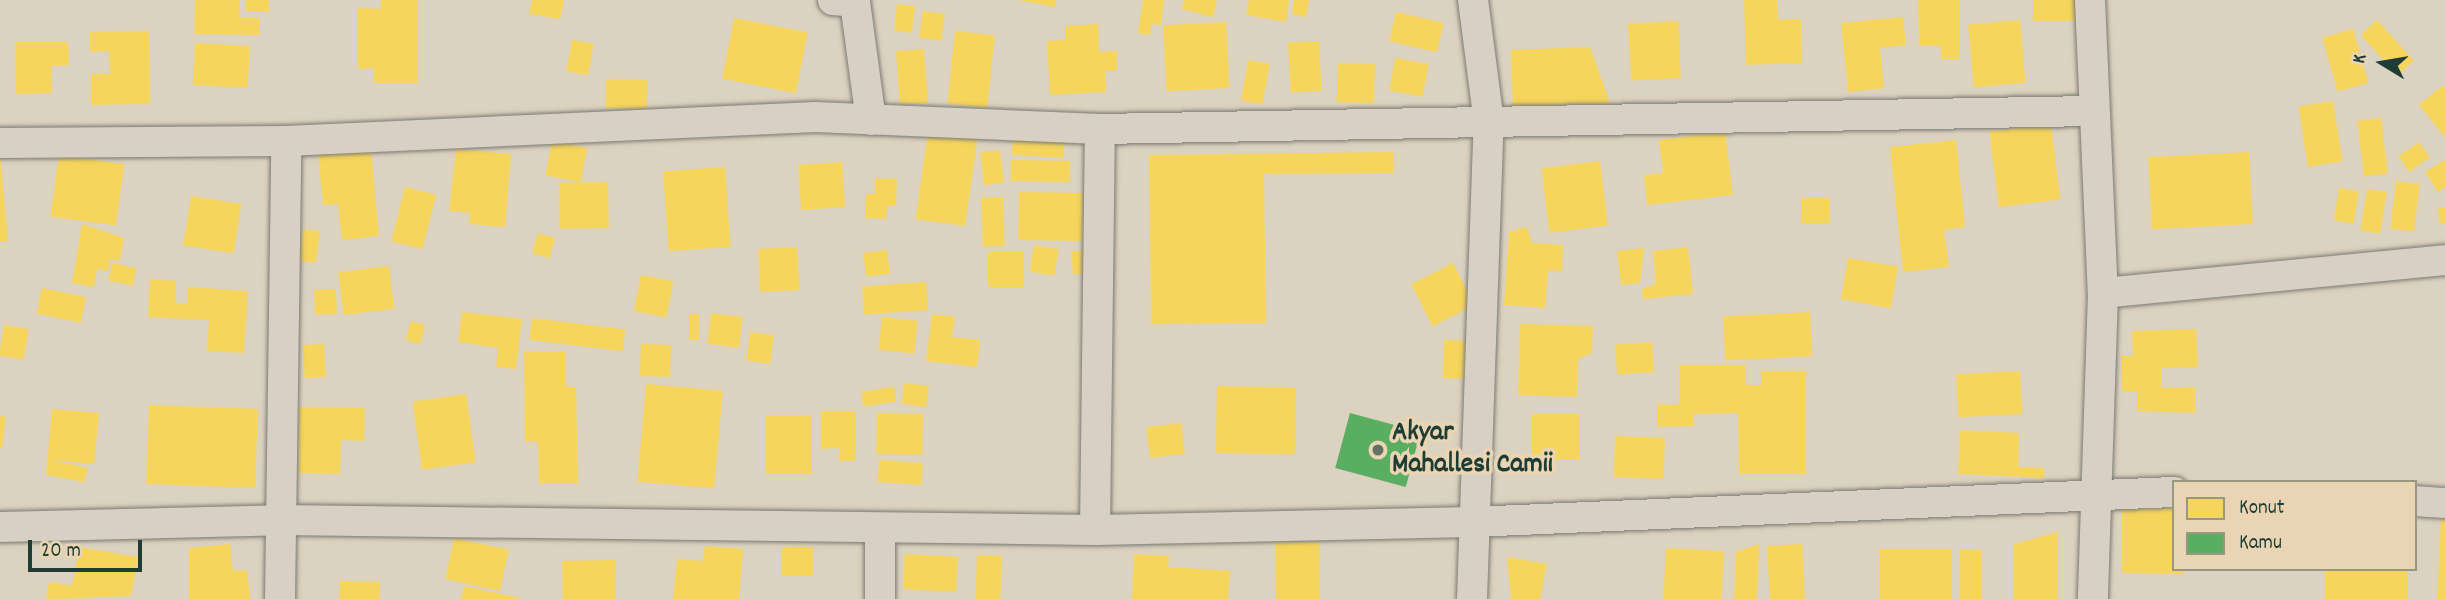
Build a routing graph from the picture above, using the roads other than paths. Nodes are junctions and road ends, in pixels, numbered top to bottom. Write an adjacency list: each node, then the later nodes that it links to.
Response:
1 (832, 0): 5 (street)
2 (1473, 0): 6 (street)
3 (2090, 0): 4 (street)
4 (2093, 111): 6 (street); 11 (street)
5 (871, 120): 7 (street); 8 (street)
6 (1489, 124): 7 (street); 17 (street)
7 (1100, 129): 20 (street)
8 (286, 141): 9 (street); 16 (street)
9 (0, 143)
10 (2445, 260): 11 (street)
11 (2103, 293): 13 (street)
12 (2172, 492): 13 (street)
13 (2092, 493): 17 (street); 24 (street)
14 (2417, 501): 15 (street)
15 (2445, 503)
16 (281, 520): 18 (street); 19 (street); 21 (street)
17 (1472, 522): 20 (street); 23 (street)
18 (0, 527)
19 (880, 530): 20 (street); 22 (street)
20 (1096, 530)
21 (280, 599)
22 (880, 599)
23 (1472, 599)
24 (2093, 599)

